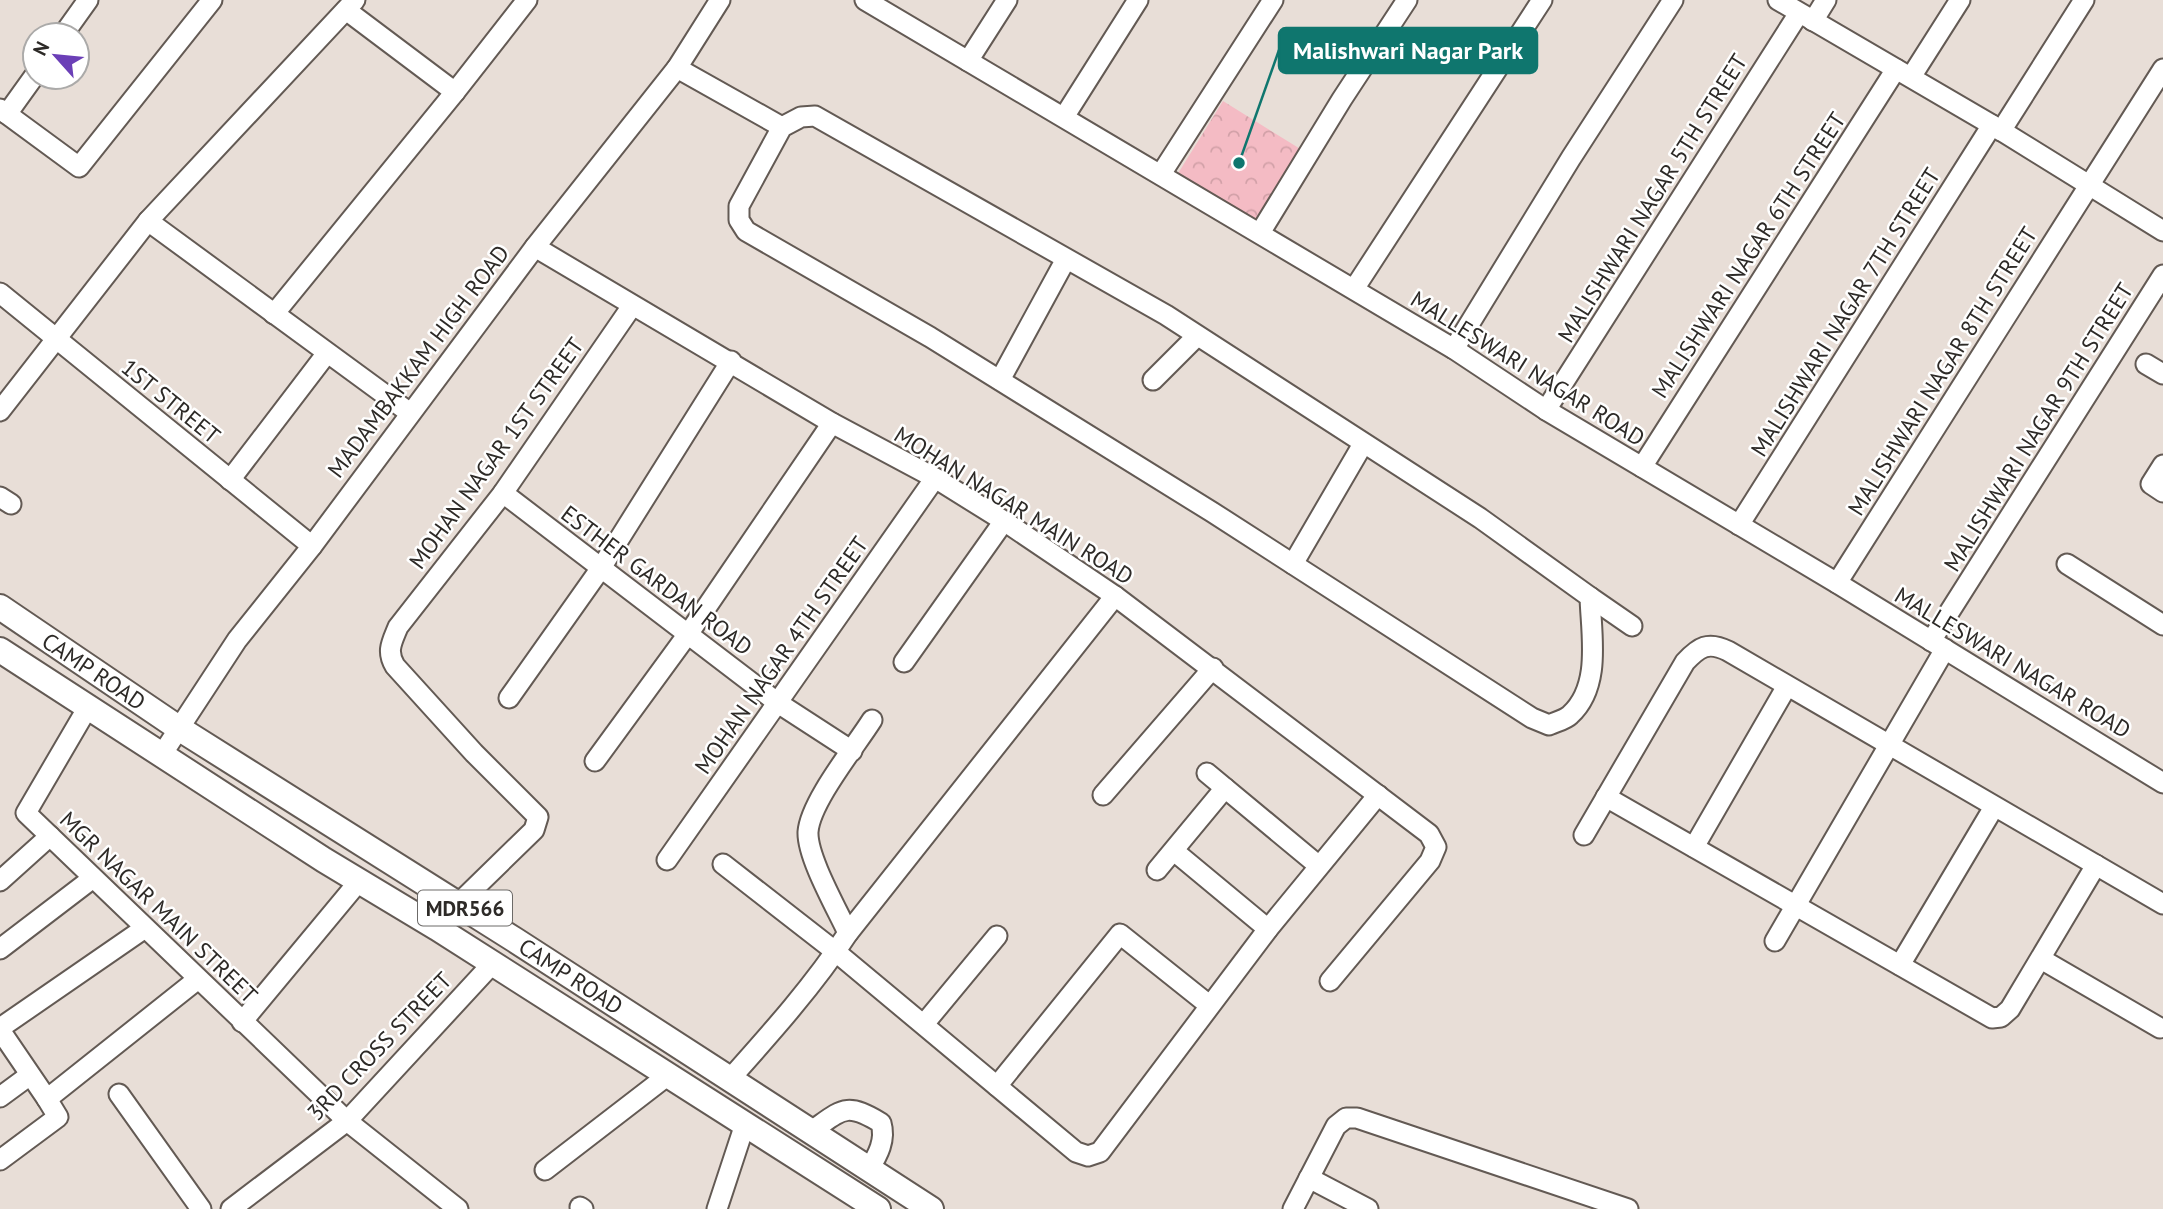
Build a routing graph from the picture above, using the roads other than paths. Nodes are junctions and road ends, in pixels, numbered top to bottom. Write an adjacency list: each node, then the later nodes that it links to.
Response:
1 (88, 0): 18 (street)
2 (212, 0): 25 (street)
3 (527, 0): 24 (street)
4 (720, 0): 20 (street, MADAMBAKKAM HIGH ROAD)
5 (1007, 0): 19 (street)
6 (1138, 0): 26 (street)
7 (1273, 0): 29 (street)
8 (1407, 0): 33 (street)
9 (1542, 0): 37 (street)
10 (1673, 0): 43 (street)
11 (1778, 0): 17 (street)
12 (1826, 0): 17 (street, MALISHWARI NAGAR 5TH STREET)
13 (1960, 0): 22 (street, MALISHWARI NAGAR 6TH STREET)
14 (2084, 0): 28 (street, MALISHWARI NAGAR 7TH STREET)
15 (868, 1): 19 (street, MALLESWARI NAGAR ROAD)
16 (350, 5): 24 (street); 31 (street)
17 (1806, 17): 22 (street); 48 (street, MALISHWARI NAGAR 5TH STREET)
18 (73, 21)
19 (968, 61): 26 (street, MALLESWARI NAGAR ROAD)
20 (677, 68): 27 (street); 34 (street, MADAMBAKKAM HIGH ROAD)
21 (2163, 69): 30 (street, MALISHWARI NAGAR 8TH STREET)
22 (1903, 73): 28 (street); 54 (street, MALISHWARI NAGAR 6TH STREET)
23 (21, 91): 25 (street)
24 (456, 92): 40 (street)
25 (4, 111)
26 (1064, 117): 29 (street, MALLESWARI NAGAR ROAD)
27 (782, 127): 35 (street); 46 (street)
28 (1997, 128): 30 (street); 60 (street, MALISHWARI NAGAR 7TH STREET)
29 (1161, 174): 33 (street, MALLESWARI NAGAR ROAD)
30 (2089, 185): 32 (street); 65 (street, MALISHWARI NAGAR 8TH STREET)
31 (148, 221): 40 (street); 42 (street)
32 (2163, 231)
33 (1260, 233): 37 (street, MALLESWARI NAGAR ROAD)
34 (536, 247): 39 (street, MOHAN NAGAR MAIN ROAD); 50 (street, MADAMBAKKAM HIGH ROAD)
35 (1066, 258): 41 (street); 46 (street)
36 (2163, 275): 72 (street, MALISHWARI NAGAR 9TH STREET)
37 (1354, 289): 43 (street, MALLESWARI NAGAR ROAD)
38 (0, 293): 42 (street, 1ST STREET)
39 (632, 306): 45 (street, MOHAN NAGAR MAIN ROAD); 58 (street, MOHAN NAGAR 1ST STREET)
40 (274, 314): 44 (street)
41 (1197, 335): 47 (street); 52 (street)
42 (55, 338): 49 (street); 56 (street, 1ST STREET)
43 (1454, 349): 48 (street, MALLESWARI NAGAR ROAD)
44 (327, 353): 50 (street); 56 (street)
45 (731, 361): 51 (street, MOHAN NAGAR MAIN ROAD); 64 (street)
46 (1000, 380): 62 (street)
47 (1153, 380)
48 (1546, 410): 54 (street, MALLESWARI NAGAR ROAD)
49 (0, 411)
50 (410, 413): 61 (street, MADAMBAKKAM HIGH ROAD)
51 (832, 423): 55 (street, MOHAN NAGAR MAIN ROAD); 71 (street)
52 (1363, 444): 62 (street); 67 (street)
53 (2163, 465): 57 (street)
54 (1642, 467): 60 (street, MALLESWARI NAGAR ROAD)
55 (935, 478): 59 (street, MOHAN NAGAR MAIN ROAD); 78 (street, MOHAN NAGAR 4TH STREET)
56 (229, 480): 61 (street, 1ST STREET)
57 (2163, 492)
58 (503, 493): 64 (street, ESTHER GARDAN ROAD); 105 (street, MOHAN NAGAR 1ST STREET)
59 (1004, 521): 66 (street, MOHAN NAGAR MAIN ROAD); 74 (street)
60 (1739, 525): 65 (street, MALLESWARI NAGAR ROAD)
61 (312, 545): 81 (street, MADAMBAKKAM HIGH ROAD)
62 (1293, 564): 67 (street)
63 (2067, 564): 69 (street)
64 (601, 568): 71 (street, ESTHER GARDAN ROAD); 77 (street)
65 (1837, 583): 72 (street, MALLESWARI NAGAR ROAD)
66 (1115, 596): 75 (street, MOHAN NAGAR MAIN ROAD); 110 (street)
67 (1590, 597): 70 (street)
68 (0, 607): 81 (main road, CAMP ROAD / MDR566)
69 (2163, 625)
70 (1632, 626)
71 (687, 635): 78 (street, ESTHER GARDAN ROAD); 85 (street)
72 (1938, 645): 82 (street, MALISHWARI NAGAR 9TH STREET); 87 (street, MALLESWARI NAGAR ROAD)
73 (0, 650): 79 (main road, CAMP ROAD / MDR566)
74 (904, 662)
75 (1213, 668): 89 (street); 90 (street, MOHAN NAGAR MAIN ROAD)
76 (1787, 686): 82 (street); 91 (street); 95 (street)
77 (509, 698)
78 (778, 703): 83 (street, ESTHER GARDAN ROAD); 97 (street, MOHAN NAGAR 4TH STREET)
79 (88, 707): 84 (main road, CAMP ROAD / MDR566); 94 (street, MGR NAGAR MAIN STREET)
80 (872, 720): 83 (street)
81 (180, 729): 84 (street, MADAMBAKKAM HIGH ROAD); 105 (main road, CAMP ROAD / MDR566)
82 (1889, 746): 92 (street); 107 (street, MALISHWARI NAGAR 9TH STREET)
83 (852, 751): 110 (street)
84 (161, 756): 103 (main road, CAMP ROAD / MDR566)
85 (595, 761)
86 (1208, 773): 88 (street)
87 (2163, 783)
88 (1225, 788): 96 (street); 100 (street)
89 (1103, 794)
90 (1378, 795): 100 (street); 119 (street, MOHAN NAGAR MAIN ROAD)
91 (1606, 797): 93 (street); 95 (street)
92 (1994, 807): 99 (street); 117 (street)
93 (1584, 835)
94 (50, 836): 102 (street, MGR NAGAR MAIN STREET); 104 (street)
95 (1694, 847): 107 (street)
96 (1174, 851): 101 (street); 109 (street)
97 (667, 860)
98 (723, 864): 114 (street)
99 (2096, 865): 106 (street); 115 (street)
100 (1320, 866): 109 (street)
101 (1157, 870)
102 (93, 878): 108 (street, MGR NAGAR MAIN STREET); 113 (street)
103 (360, 880): 116 (main road, CAMP ROAD / MDR566); 121 (street)
104 (0, 881)
105 (458, 904): 127 (main road, CAMP ROAD / MDR566)
106 (2163, 904)
107 (1796, 905): 112 (street, MALISHWARI NAGAR 9TH STREET); 117 (street)
108 (145, 928): 118 (street, MGR NAGAR MAIN STREET); 124 (street)
109 (1268, 929): 120 (street)
110 (848, 933): 114 (street)
111 (998, 936): 122 (street)
112 (1775, 941)
113 (0, 949)
114 (836, 952): 122 (street); 127 (street)
115 (2041, 959): 117 (street); 123 (street)
116 (492, 964): 126 (main road, CAMP ROAD / MDR566); 132 (street, 3RD CROSS STREET)
117 (1900, 965)
118 (198, 979): 121 (street, MGR NAGAR MAIN STREET); 131 (street)
119 (1330, 981)
120 (1209, 1004): 128 (street); 128 (street)
121 (242, 1022): 132 (street, MGR NAGAR MAIN STREET)
122 (924, 1024): 128 (street)
123 (2160, 1028)
124 (0, 1029): 125 (street)
125 (30, 1075): 130 (street); 131 (street)
126 (667, 1076): 133 (main road, CAMP ROAD / MDR566); 137 (street)
127 (729, 1080): 134 (main road, CAMP ROAD / MDR566)
128 (997, 1086)
129 (119, 1094): 139 (street)
130 (0, 1097)
131 (47, 1099): 135 (street)
132 (347, 1121): 140 (street, 3RD CROSS STREET); 141 (street, MGR NAGAR MAIN STREET)
133 (746, 1124): 142 (street); 143 (main road, CAMP ROAD / MDR566)
134 (810, 1132): 136 (main road, CAMP ROAD / MDR566); 136 (street)
135 (0, 1160)
136 (869, 1169): 144 (main road, CAMP ROAD / MDR566)
137 (545, 1170)
138 (1309, 1178): 145 (street); 146 (street); 147 (street)
139 (201, 1209)
140 (231, 1209)
141 (458, 1209)
142 (717, 1209)
143 (878, 1209)
144 (931, 1209)
145 (1293, 1209)
146 (1368, 1209)
147 (1628, 1209)

